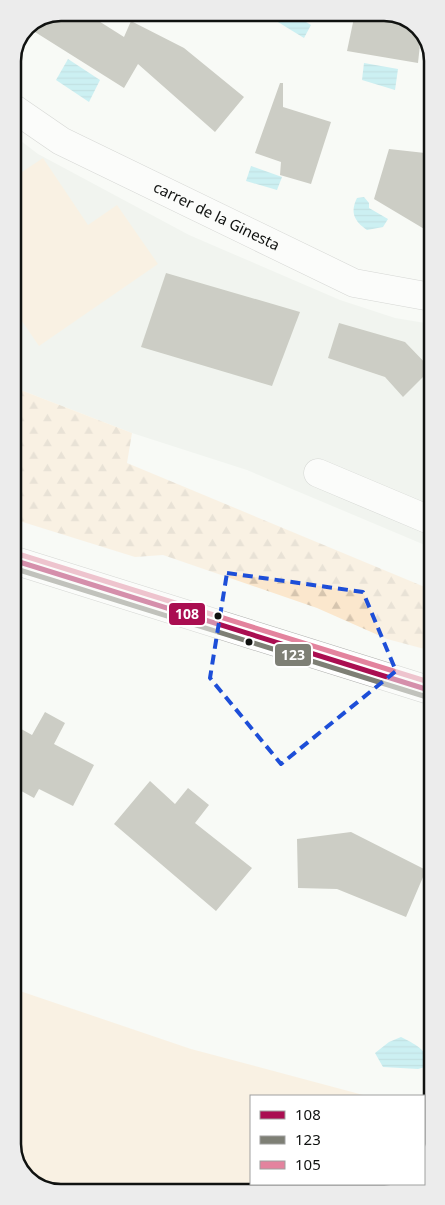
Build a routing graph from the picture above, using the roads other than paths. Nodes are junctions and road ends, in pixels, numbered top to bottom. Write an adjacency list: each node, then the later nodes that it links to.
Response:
1 (21, 114): 2 (street, carrer de la Ginesta)
2 (424, 296)
3 (318, 473): 4 (street)
4 (424, 518)
5 (21, 562): 6 (street)
6 (424, 688)

